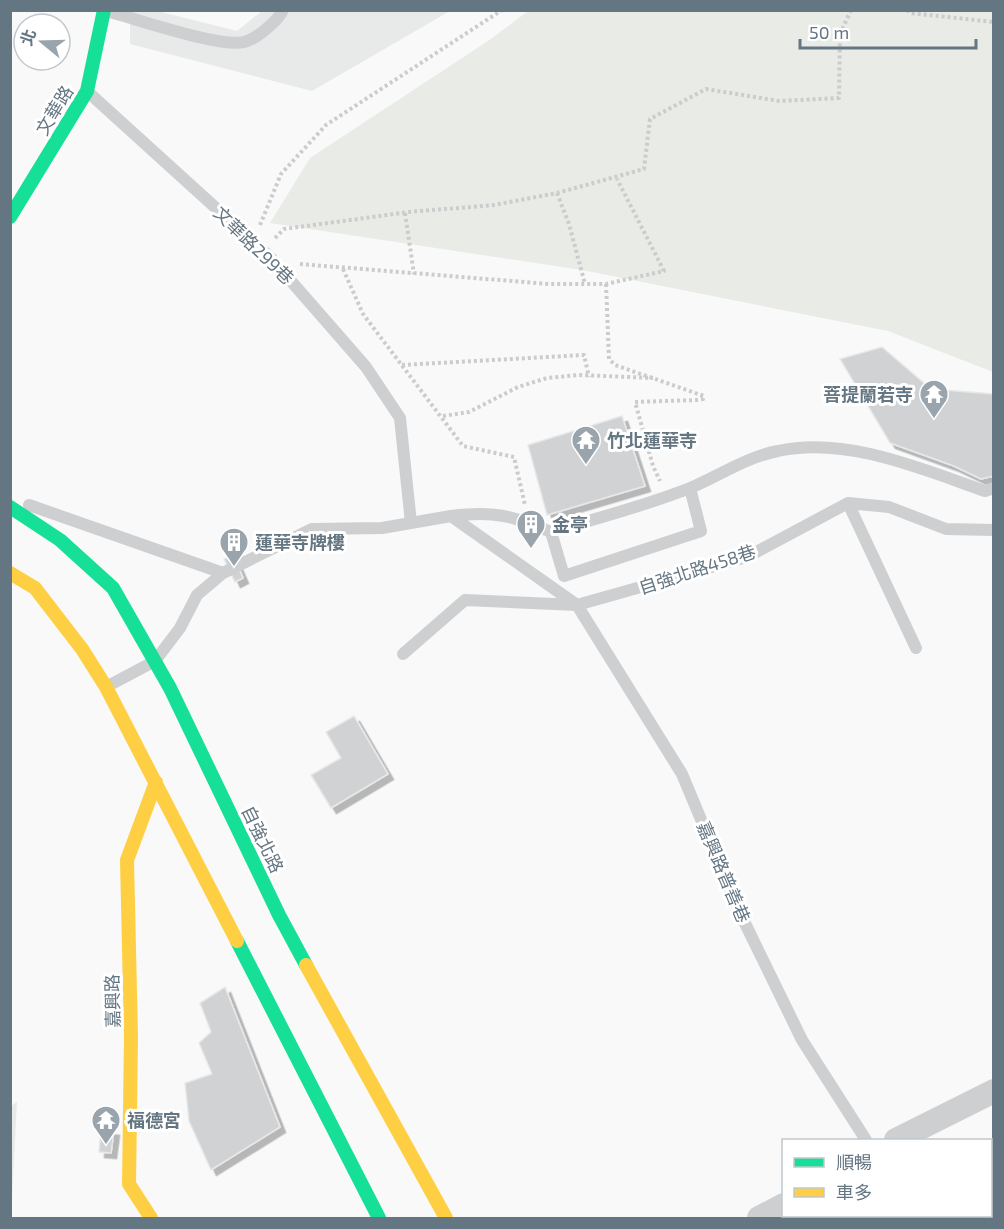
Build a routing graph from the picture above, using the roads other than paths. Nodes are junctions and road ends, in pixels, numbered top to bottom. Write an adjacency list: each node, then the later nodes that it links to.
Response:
1 (105, 10): 2 (lane); 3 (main road, 文華路)
2 (283, 10)
3 (87, 91): 4 (main road, 文華路); 11 (lane, 文華路299巷)
4 (10, 218)
5 (690, 488): 6 (lane); 13 (lane); 13 (lane, 自強北路458巷)
6 (993, 488)
7 (10, 500): 15 (lane)
8 (848, 503): 12 (lane); 16 (lane, 自強北路458巷); 17 (lane)
9 (10, 507): 19 (main road, 自強北路)
10 (451, 516): 11 (lane); 13 (lane); 16 (lane)
11 (411, 523): 15 (lane)
12 (993, 530)
13 (551, 532)
14 (10, 573): 20 (main road)
15 (224, 573): 19 (lane)
16 (577, 605): 18 (lane, 自強北路458巷); 23 (lane, 嘉興路普善巷)
17 (916, 648)
18 (404, 654)
19 (155, 661): 20 (lane); 28 (main road, 自強北路)
20 (106, 687): 21 (main road)
21 (156, 782): 26 (main road, 嘉興路); 27 (main road)
22 (993, 1091): 24 (street)
23 (865, 1139)
24 (898, 1139)
25 (782, 1206): 29 (street)
26 (151, 1218)
27 (379, 1218)
28 (446, 1218)
29 (759, 1218)

